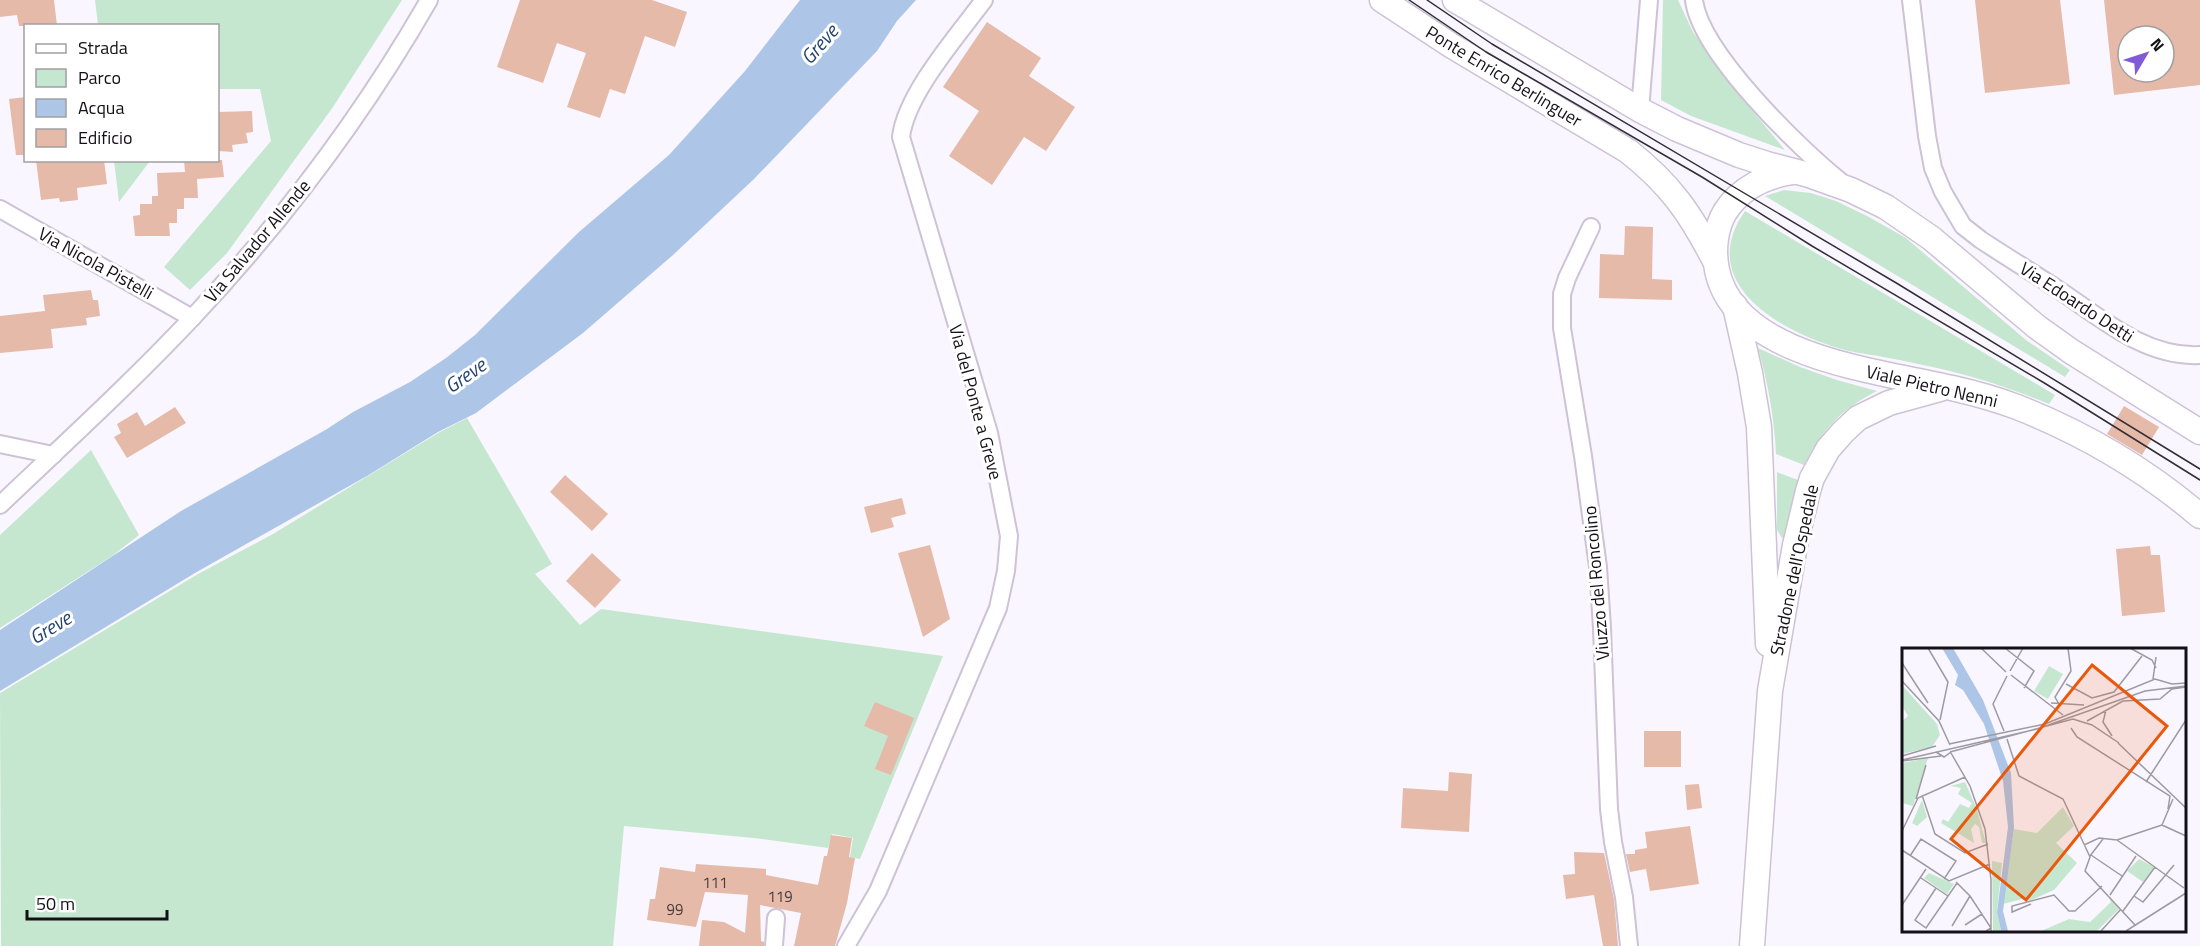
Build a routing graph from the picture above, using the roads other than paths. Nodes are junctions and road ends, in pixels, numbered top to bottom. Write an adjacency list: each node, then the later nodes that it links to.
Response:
1 (429, 0): 16 (street, Via Salvador Allende)
2 (984, 0): 28 (street, Via del Ponte a Greve)
3 (1382, 0): 9 (main road, Ponte Enrico Berlinguer)
4 (1455, 0): 8 (main road)
5 (1649, 0): 8 (street)
6 (1911, 0): 17 (street, Via Edoardo Detti)
7 (1693, 4): 11 (street)
8 (1640, 110): 10 (main road)
9 (1628, 151): 14 (main road, Viale Pietro Nenni)
10 (1799, 172): 11 (main road); 14 (main road, Viale Pietro Nenni)
11 (1851, 190): 19 (main road)
12 (0, 209): 16 (street, Via Nicola Pistelli)
13 (1591, 227): 29 (street, Viuzzo del Roncolino)
14 (1715, 261): 15 (main road, Viale Pietro Nenni)
15 (1735, 306): 18 (main road, Viale Pietro Nenni); 25 (main road, Stradone dell'Ospedale)
16 (192, 318): 21 (street, Via Salvador Allende)
17 (2200, 355)
18 (1950, 387): 24 (main road, Viale Pietro Nenni); 25 (main road, Stradone dell'Ospedale)
19 (2200, 432)
20 (0, 444): 21 (street)
21 (53, 455): 23 (street, Via Salvador Allende)
22 (0, 483): 23 (street, Via Salvador Allende)
23 (4, 501)
24 (2200, 516)
25 (1770, 691): 30 (main road, Stradone dell'Ospedale)
26 (776, 918): 27 (street)
27 (774, 946)
28 (846, 946)
29 (1629, 946)
30 (1752, 946)

